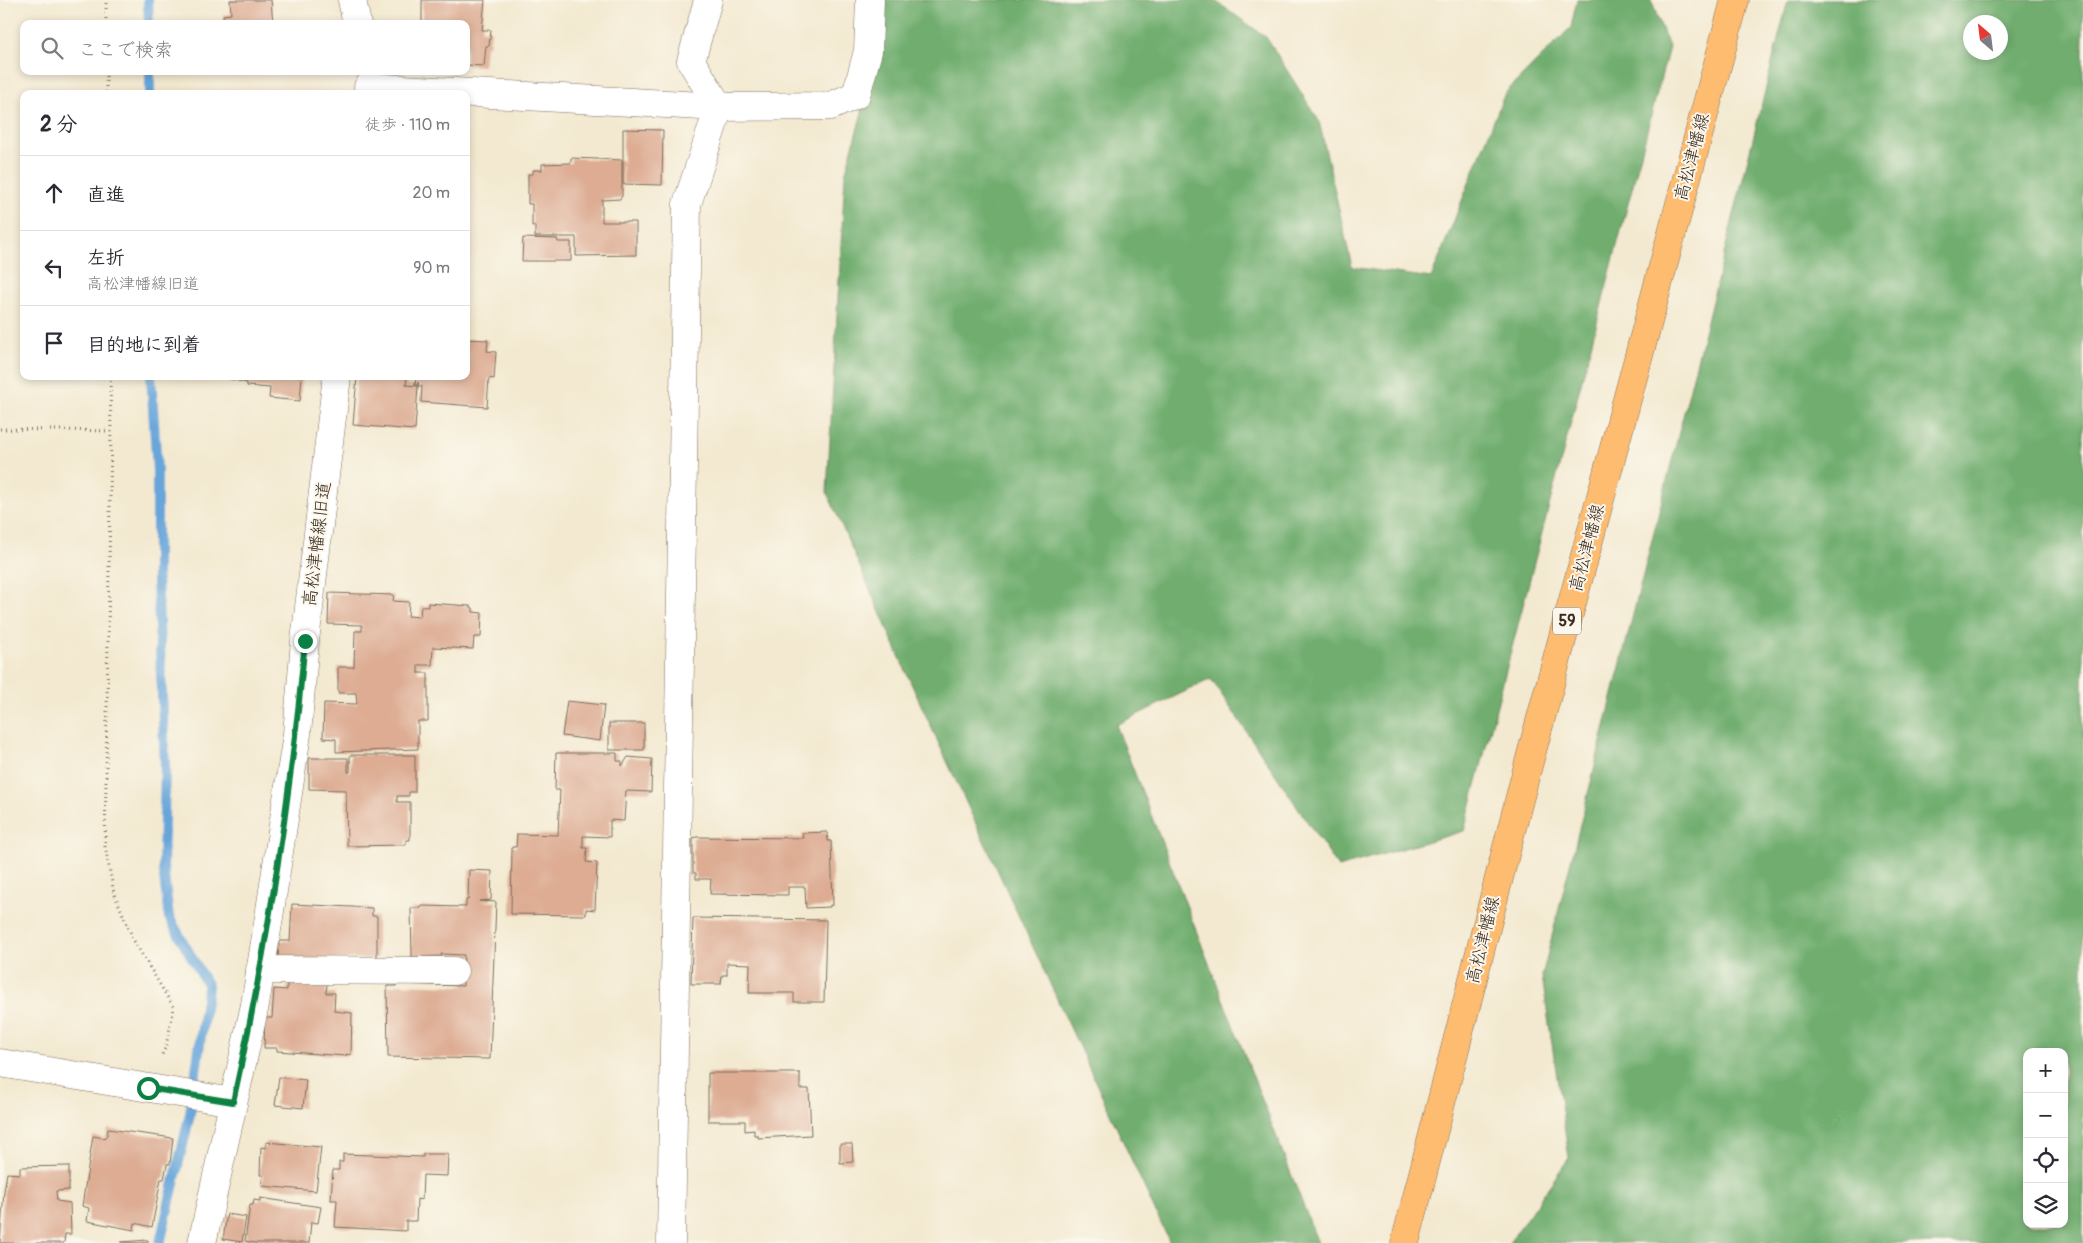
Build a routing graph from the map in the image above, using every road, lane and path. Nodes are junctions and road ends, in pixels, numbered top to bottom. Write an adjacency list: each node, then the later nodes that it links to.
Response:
1 (106, 0): 5 (path)
2 (708, 0): 11 (street)
3 (870, 0): 11 (street)
4 (1735, 0): 23 (main road, 高松津幡線 / 59)
5 (106, 20)
6 (106, 75): 8 (path)
7 (367, 84): 9 (street)
8 (106, 90)
9 (459, 90)
10 (470, 91): 11 (street)
11 (719, 107): 22 (street)
12 (110, 380): 15 (path)
13 (337, 380): 16 (street, 高松津幡線旧道)
14 (0, 429): 15 (path)
15 (111, 431): 19 (path)
16 (260, 970): 17 (street); 20 (street, 高松津幡線旧道)
17 (454, 971)
18 (0, 1063): 19 (street)
19 (159, 1089): 20 (street)
20 (225, 1100): 21 (street, 高松津幡線旧道)
21 (202, 1243)
22 (671, 1243)
23 (1404, 1243)

